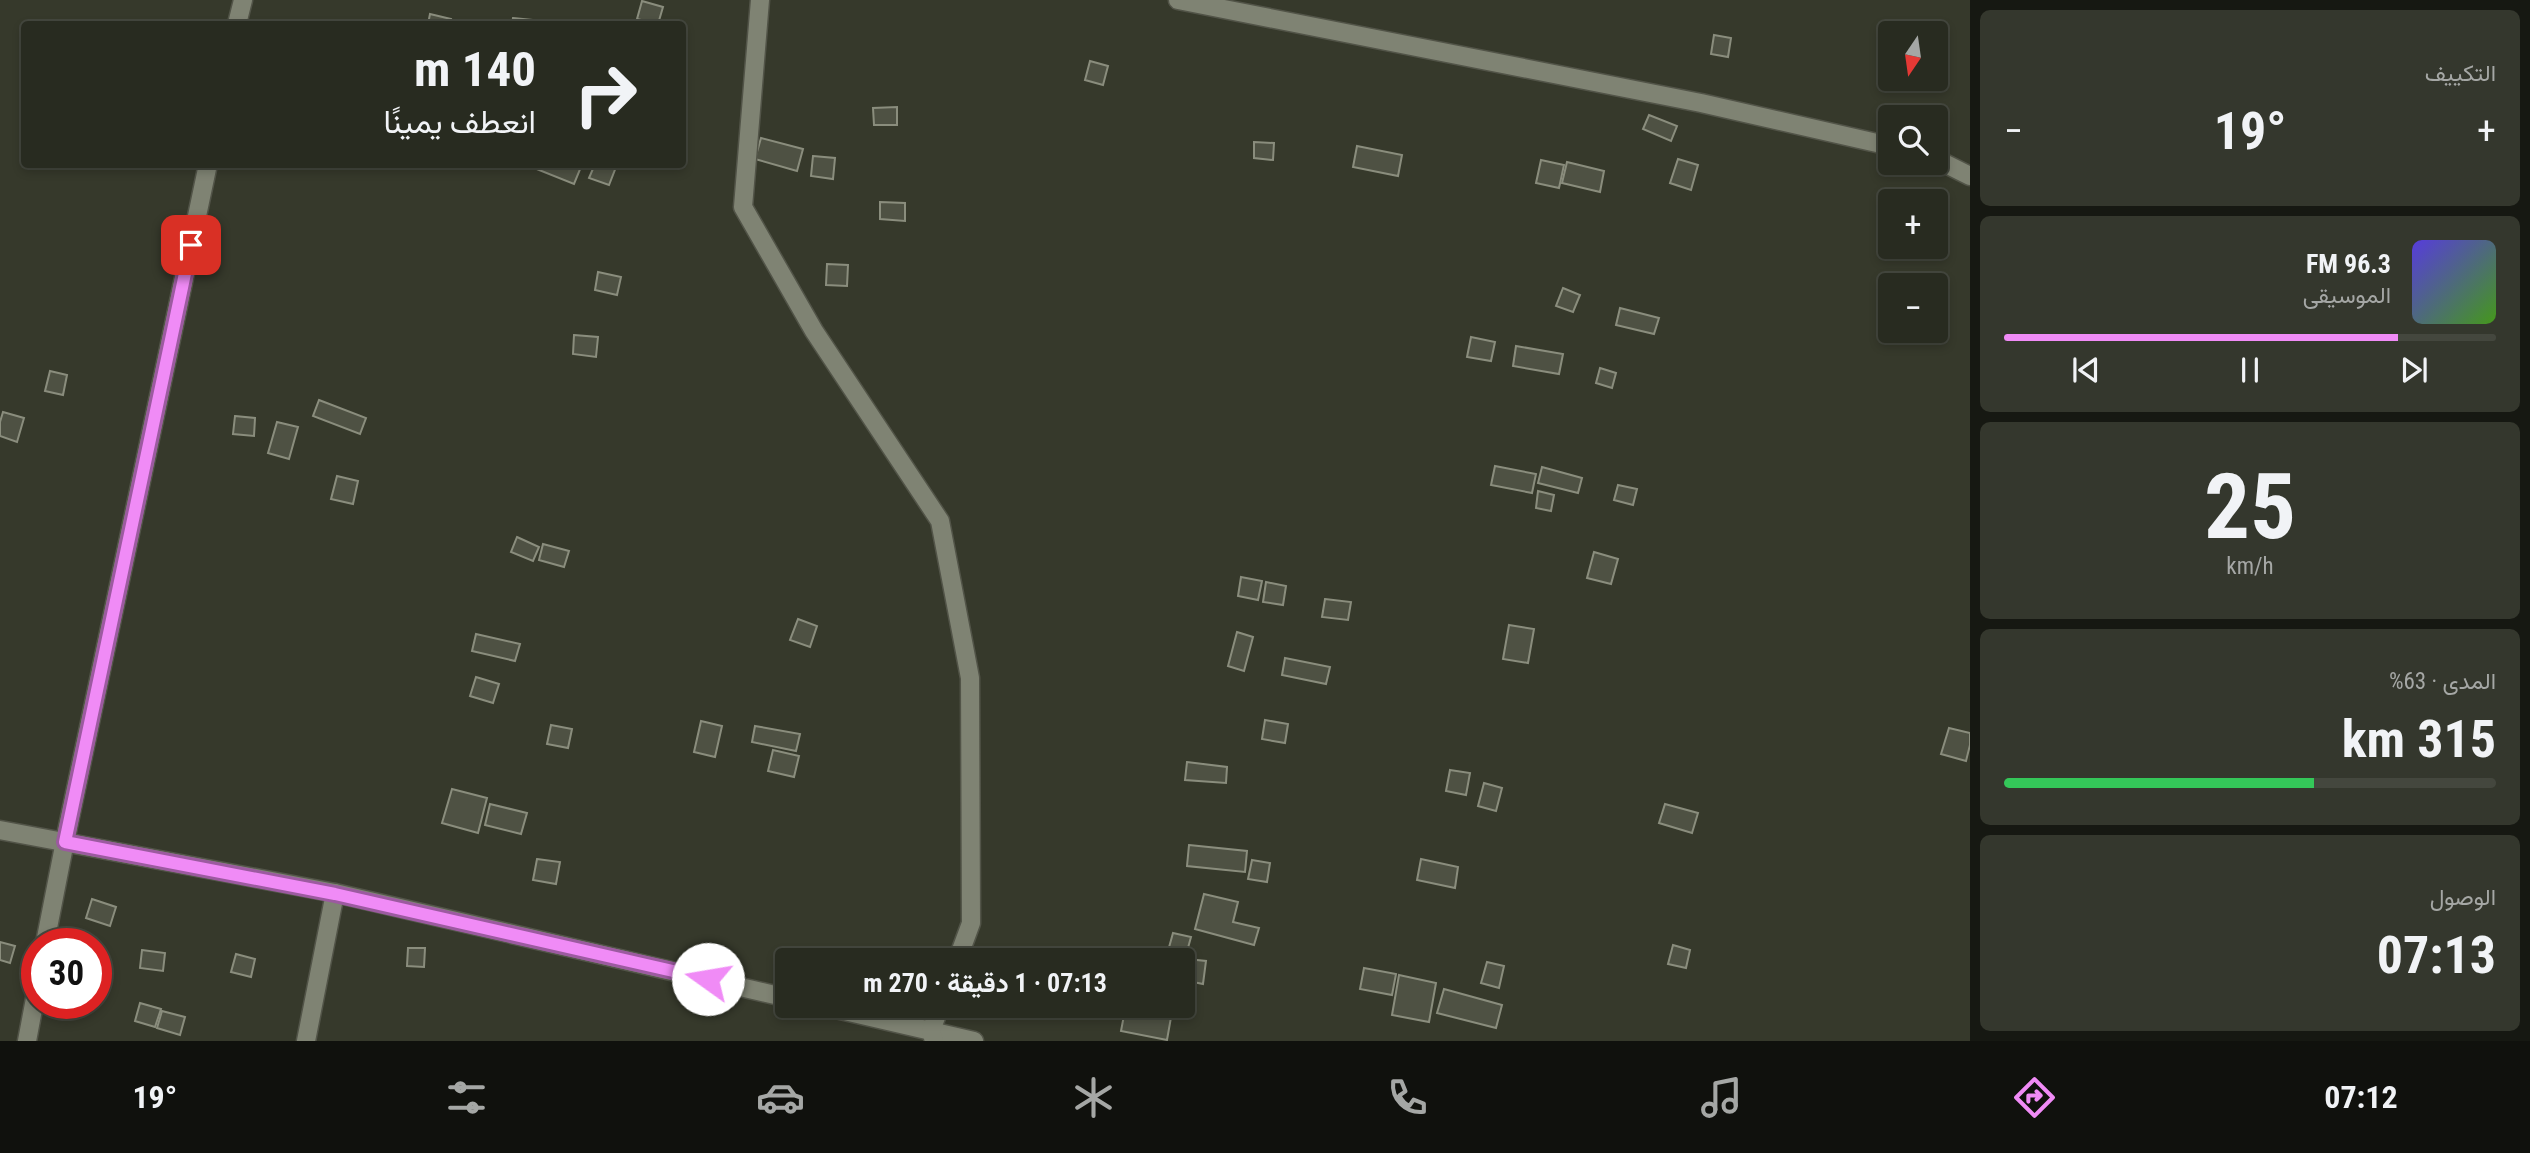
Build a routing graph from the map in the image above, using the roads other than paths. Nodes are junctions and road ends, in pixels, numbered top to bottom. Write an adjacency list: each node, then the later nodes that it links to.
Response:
1 (243, 0): 4 (street)
2 (760, 0): 13 (street)
3 (1178, 0): 5 (street)
4 (238, 21)
5 (1878, 143)
6 (1948, 165): 8 (street)
7 (207, 168): 10 (street)
8 (1970, 176)
9 (0, 830): 10 (street)
10 (65, 842): 11 (street); 12 (street)
11 (335, 894): 14 (street); 20 (street)
12 (49, 928)
13 (962, 948)
14 (775, 995)
15 (867, 1018): 18 (street)
16 (937, 1018): 18 (street)
17 (31, 1019): 19 (street)
18 (932, 1036): 21 (street)
19 (27, 1041)
20 (306, 1041)
21 (974, 1041)

